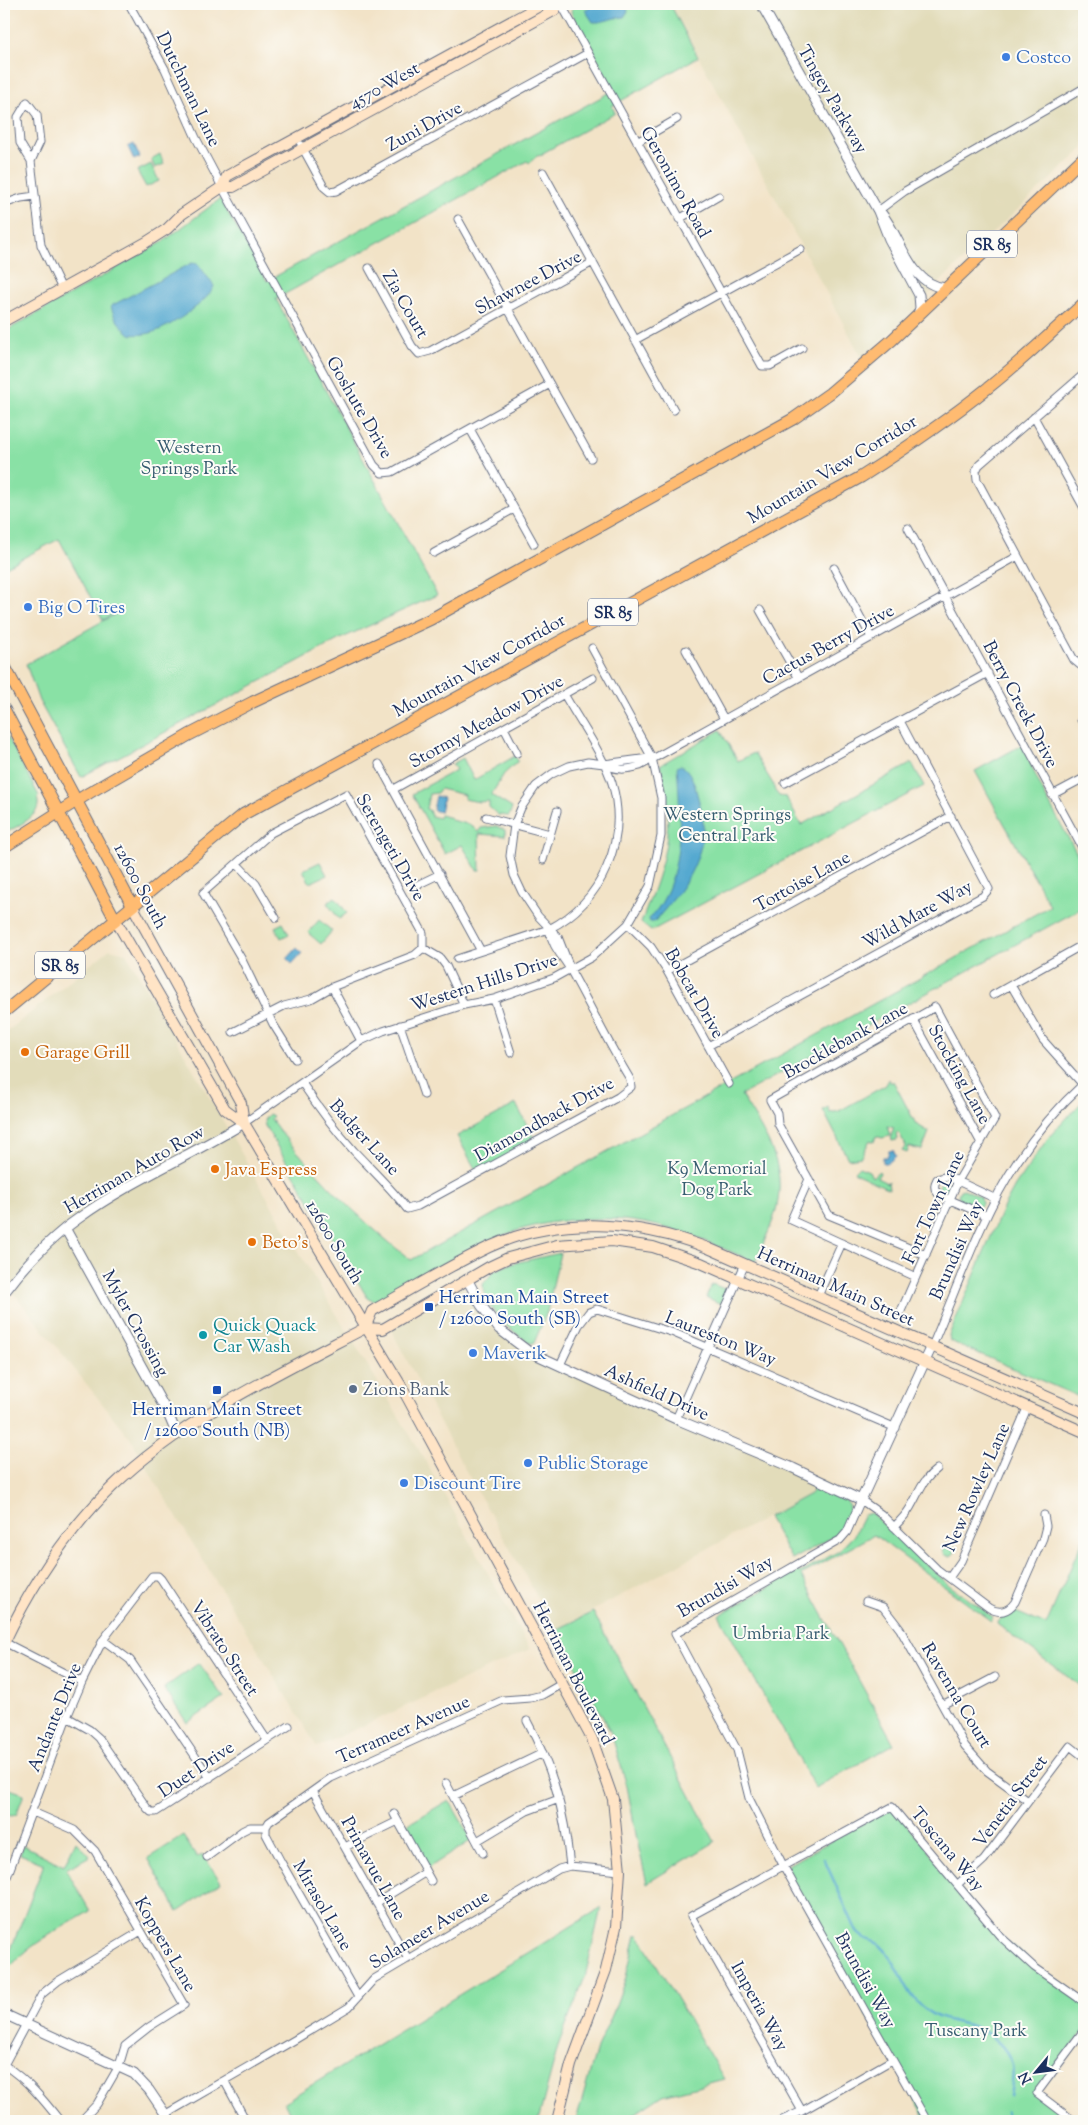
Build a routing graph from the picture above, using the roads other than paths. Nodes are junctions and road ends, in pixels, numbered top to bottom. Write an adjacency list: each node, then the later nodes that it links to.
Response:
1 (129, 4): 14 (street, Dutchman Lane)
2 (543, 4): 8 (main road, 4570 West)
3 (559, 4): 5 (street, Geronimo Road); 10 (main road, 4570 West)
4 (761, 4): 18 (street, Tingey Parkway)
5 (588, 53): 9 (street, Geronimo Road); 10 (street, Zuni Drive)
6 (1084, 88): 18 (street)
7 (677, 120): 9 (street)
8 (297, 138): 10 (street, Zuni Drive); 14 (main road, 4570 West)
9 (637, 142): 20 (street, Geronimo Road)
10 (304, 149): 14 (main road, 4570 West)
11 (1084, 157): 24 (main road, SR 85)
12 (31, 161): 12 (street); 15 (street)
13 (543, 172): 22 (street)
14 (222, 187): 25 (main road, 4570 West); 38 (street, Goshute Drive)
15 (36, 196): 17 (street); 25 (street)
16 (719, 196): 20 (street)
17 (4, 204)
18 (878, 211): 24 (street, Tingey Parkway); 29 (street, Tingey Parkway)
19 (458, 219): 28 (street)
20 (679, 219): 26 (street, Geronimo Road)
21 (801, 249): 26 (street)
22 (593, 262): 28 (street, Shawnee Drive); 31 (street, Shawnee Drive)
23 (368, 268): 33 (street, Zia Court)
24 (945, 288): 29 (main road, SR 85)
25 (62, 289): 30 (main road, 4570 West)
26 (720, 293): 31 (street); 32 (street, Geronimo Road)
27 (1084, 303): 83 (main road, Mountain View Corridor / SR 85)
28 (509, 309): 33 (street, Shawnee Drive); 35 (street)
29 (916, 317): 70 (main road, SR 85)
30 (4, 321)
31 (636, 340): 36 (street, Shawnee Drive)
32 (802, 348)
33 (419, 354)
34 (1084, 374): 37 (street)
35 (550, 384): 38 (street, Goshute Drive); 39 (street)
36 (674, 410)
37 (1034, 417): 40 (street); 45 (street)
38 (470, 429): 41 (street)
39 (591, 458)
40 (1084, 508)
41 (514, 509): 43 (street); 44 (street)
42 (908, 528): 47 (street, Berry Creek Drive)
43 (534, 544)
44 (434, 553)
45 (1018, 556): 47 (street, Cactus Berry Drive); 52 (street)
46 (834, 568): 49 (street)
47 (945, 597): 49 (street, Cactus Berry Drive); 54 (street, Berry Creek Drive)
48 (760, 610): 56 (street)
49 (871, 637): 56 (street, Cactus Berry Drive)
50 (592, 648): 63 (street, Western Hills Drive)
51 (686, 650): 59 (street)
52 (1082, 664)
53 (4, 665): 70 (main road, 12600 South)
54 (988, 673): 60 (street); 69 (street, Berry Creek Drive)
55 (593, 678): 57 (street, Stormy Meadow Drive)
56 (798, 678): 59 (street, Cactus Berry Drive)
57 (564, 694): 61 (street, Stormy Meadow Drive); 65 (street)
58 (4, 709): 72 (main road, 12600 South)
59 (724, 719): 63 (street, Cactus Berry Drive)
60 (900, 721): 67 (street); 73 (street, Wild Mare Way)
61 (504, 728): 62 (street); 68 (street, Stormy Meadow Drive)
62 (517, 753)
63 (652, 758): 65 (street, Cactus Berry Drive); 86 (street, Western Hills Drive)
64 (380, 764): 68 (street)
65 (604, 764): 75 (street); 87 (street)
66 (1084, 778): 69 (street)
67 (786, 783)
68 (394, 789): 81 (street)
69 (1052, 795): 78 (street, Berry Creek Drive)
70 (77, 800): 72 (main road, SR 85); 83 (main road, 12600 South)
71 (557, 811): 76 (street)
72 (59, 812): 77 (main road, SR 85); 85 (main road, 12600 South)
73 (951, 816): 94 (street, Tortoise Lane); 107 (street, Wild Mare Way)
74 (486, 817): 75 (street)
75 (514, 824): 76 (street); 87 (street)
76 (550, 834): 79 (street)
77 (4, 847)
78 (1084, 851)
79 (544, 860)
80 (237, 864): 84 (street); 89 (street, Serengeti Drive); 102 (street, Serengeti Drive)
81 (440, 874): 82 (street); 90 (street)
82 (417, 885)
83 (132, 906): 85 (main road, Mountain View Corridor / SR 85); 115 (main road, 12600 South)
84 (276, 918)
85 (115, 919): 101 (main road, Mountain View Corridor / SR 85); 115 (main road, 12600 South)
86 (628, 924): 93 (street, Western Hills Drive); 94 (street, Bobcat Drive)
87 (549, 929): 90 (street); 93 (street)
88 (1082, 946): 91 (street); 95 (street)
89 (423, 948): 96 (street); 99 (street)
90 (481, 951): 92 (street)
91 (1084, 956)
92 (456, 959)
93 (570, 970): 98 (street, Western Hills Drive); 121 (street, Diamondback Drive)
94 (668, 971): 107 (street, Bobcat Drive)
95 (1011, 985): 97 (street); 112 (street)
96 (332, 986): 102 (street); 106 (street)
97 (992, 995)
98 (494, 999): 99 (street, Western Hills Drive); 108 (street)
99 (464, 1006): 104 (street, Western Hills Drive)
100 (935, 1007): 103 (street, Brocklebank Lane); 114 (street, Stocking Lane)
101 (4, 1012)
102 (268, 1014): 105 (street); 109 (street)
103 (914, 1019): 116 (street, Stocking Lane); 117 (street, Brocklebank Lane)
104 (400, 1025): 106 (street, Western Hills Drive); 113 (street)
105 (233, 1032)
106 (361, 1042): 110 (street, Western Hills Drive)
107 (708, 1046): 111 (street, Bobcat Drive)
108 (511, 1053)
109 (295, 1059)
110 (302, 1083): 115 (street, Western Hills Drive); 121 (street, Badger Lane)
111 (729, 1084)
112 (1084, 1085): 119 (street, Brundisi Way)
113 (424, 1095)
114 (995, 1118): 116 (street, Fort Town Lane)
115 (244, 1123): 123 (street, Herriman Auto Row); 133 (main road, 12600 South)
116 (981, 1143): 118 (street, Fort Town Lane)
117 (809, 1179): 124 (street); 125 (street)
118 (958, 1181): 119 (street); 120 (street, Fort Town Lane); 120 (street)
119 (996, 1199): 122 (street, Brundisi Way)
120 (950, 1200): 122 (street); 125 (street, Fort Town Lane)
121 (407, 1209)
122 (987, 1216): 134 (street, Brundisi Way)
123 (65, 1228): 130 (street, Herriman Auto Row); 143 (street, Myler Crossing)
124 (842, 1243): 127 (street); 131 (street)
125 (926, 1255): 127 (street, Fort Town Lane)
126 (745, 1264): 129 (street); 131 (main road, Herriman Main Street); 133 (main road, Herriman Main Street)
127 (916, 1277): 132 (street, Fort Town Lane)
128 (467, 1279): 129 (main road, Herriman Main Street); 133 (main road, Herriman Main Street); 137 (street, Ashfield Drive)
129 (738, 1280): 135 (street); 136 (main road, Herriman Main Street)
130 (4, 1293)
131 (818, 1296): 134 (main road, Herriman Main Street)
132 (901, 1311)
133 (365, 1328): 143 (main road); 155 (main road, Herriman Boulevard)
134 (932, 1346): 136 (street, Brundisi Way); 139 (main road, Herriman Main Street)
135 (708, 1348): 137 (street, Laureston Way); 140 (street); 141 (street, Laureston Way)
136 (925, 1362): 138 (main road, Herriman Main Street); 141 (street, Brundisi Way)
137 (560, 1366): 140 (street, Ashfield Drive)
138 (1028, 1406): 142 (main road, Herriman Main Street); 149 (street, New Rowley Lane)
139 (1084, 1413)
140 (676, 1419): 145 (street, Ashfield Drive)
141 (896, 1428): 145 (street, Brundisi Way)
142 (1084, 1432)
143 (177, 1435): 152 (main road)
144 (937, 1469): 147 (street)
145 (861, 1500): 147 (street); 176 (street, Brundisi Way)
146 (1044, 1515): 149 (street)
147 (894, 1527): 149 (street)
148 (155, 1575): 151 (street, Andante Drive); 160 (street, Vibrato Street)
149 (949, 1578)
150 (866, 1601): 156 (street, Ravenna Court)
151 (103, 1640): 154 (street, Andante Drive); 163 (street)
152 (4, 1642): 154 (street)
153 (995, 1677): 156 (street)
154 (82, 1682): 157 (street, Andante Drive)
155 (563, 1683): 165 (street, Terrameer Avenue); 177 (main road, Herriman Boulevard)
156 (944, 1704): 168 (street, Ravenna Court)
157 (67, 1717): 163 (street, Duet Drive); 169 (street, Andante Drive)
158 (527, 1721): 161 (street)
159 (289, 1726): 160 (street, Duet Drive)
160 (267, 1740): 163 (street, Duet Drive)
161 (543, 1754): 166 (street); 167 (street)
162 (1084, 1757): 168 (street, Venetia Street)
163 (210, 1778)
164 (446, 1783): 166 (street)
165 (313, 1791): 170 (street, Terrameer Avenue); 172 (street, Primavue Lane)
166 (452, 1796): 171 (street)
167 (560, 1799): 171 (street); 175 (street)
168 (1028, 1801): 180 (street, Venetia Street)
169 (33, 1812): 181 (street, Andante Drive); 184 (street, Koppers Lane)
170 (266, 1827): 174 (street); 186 (street, Mirasol Lane)
171 (477, 1841): 173 (street)
172 (345, 1847): 178 (street); 182 (street, Primavue Lane)
173 (483, 1853)
174 (207, 1857)
175 (570, 1866): 177 (street); 185 (street, Solameer Avenue)
176 (784, 1867): 180 (street, Toscana Way); 183 (street, Toscana Way); 191 (street, Brundisi Way)
177 (620, 1871): 200 (main road, Herriman Boulevard)
178 (426, 1872): 179 (street); 182 (street)
179 (431, 1881)
180 (958, 1884): 187 (street, Toscana Way)
181 (4, 1885)
182 (376, 1903): 185 (street, Primavue Lane)
183 (691, 1916): 195 (street, Imperia Way)
184 (141, 1932): 189 (street); 193 (street, Koppers Lane)
185 (408, 1959): 186 (street, Solameer Avenue)
186 (358, 1997): 194 (street, Solameer Avenue)
187 (1084, 2002)
188 (4, 2014): 189 (street)
189 (26, 2024): 192 (street); 193 (street)
190 (1084, 2030): 203 (street)
191 (892, 2060): 195 (street); 202 (street, Brundisi Way)
192 (4, 2065): 197 (street)
193 (119, 2066): 196 (street); 198 (street, Koppers Lane)
194 (225, 2082): 196 (street, Solameer Avenue); 199 (street)
195 (802, 2111): 201 (street)
196 (168, 2118)
197 (60, 2121)
198 (81, 2121)
199 (246, 2121)
200 (557, 2121)
201 (780, 2121)
202 (927, 2121)
203 (1074, 2121)

